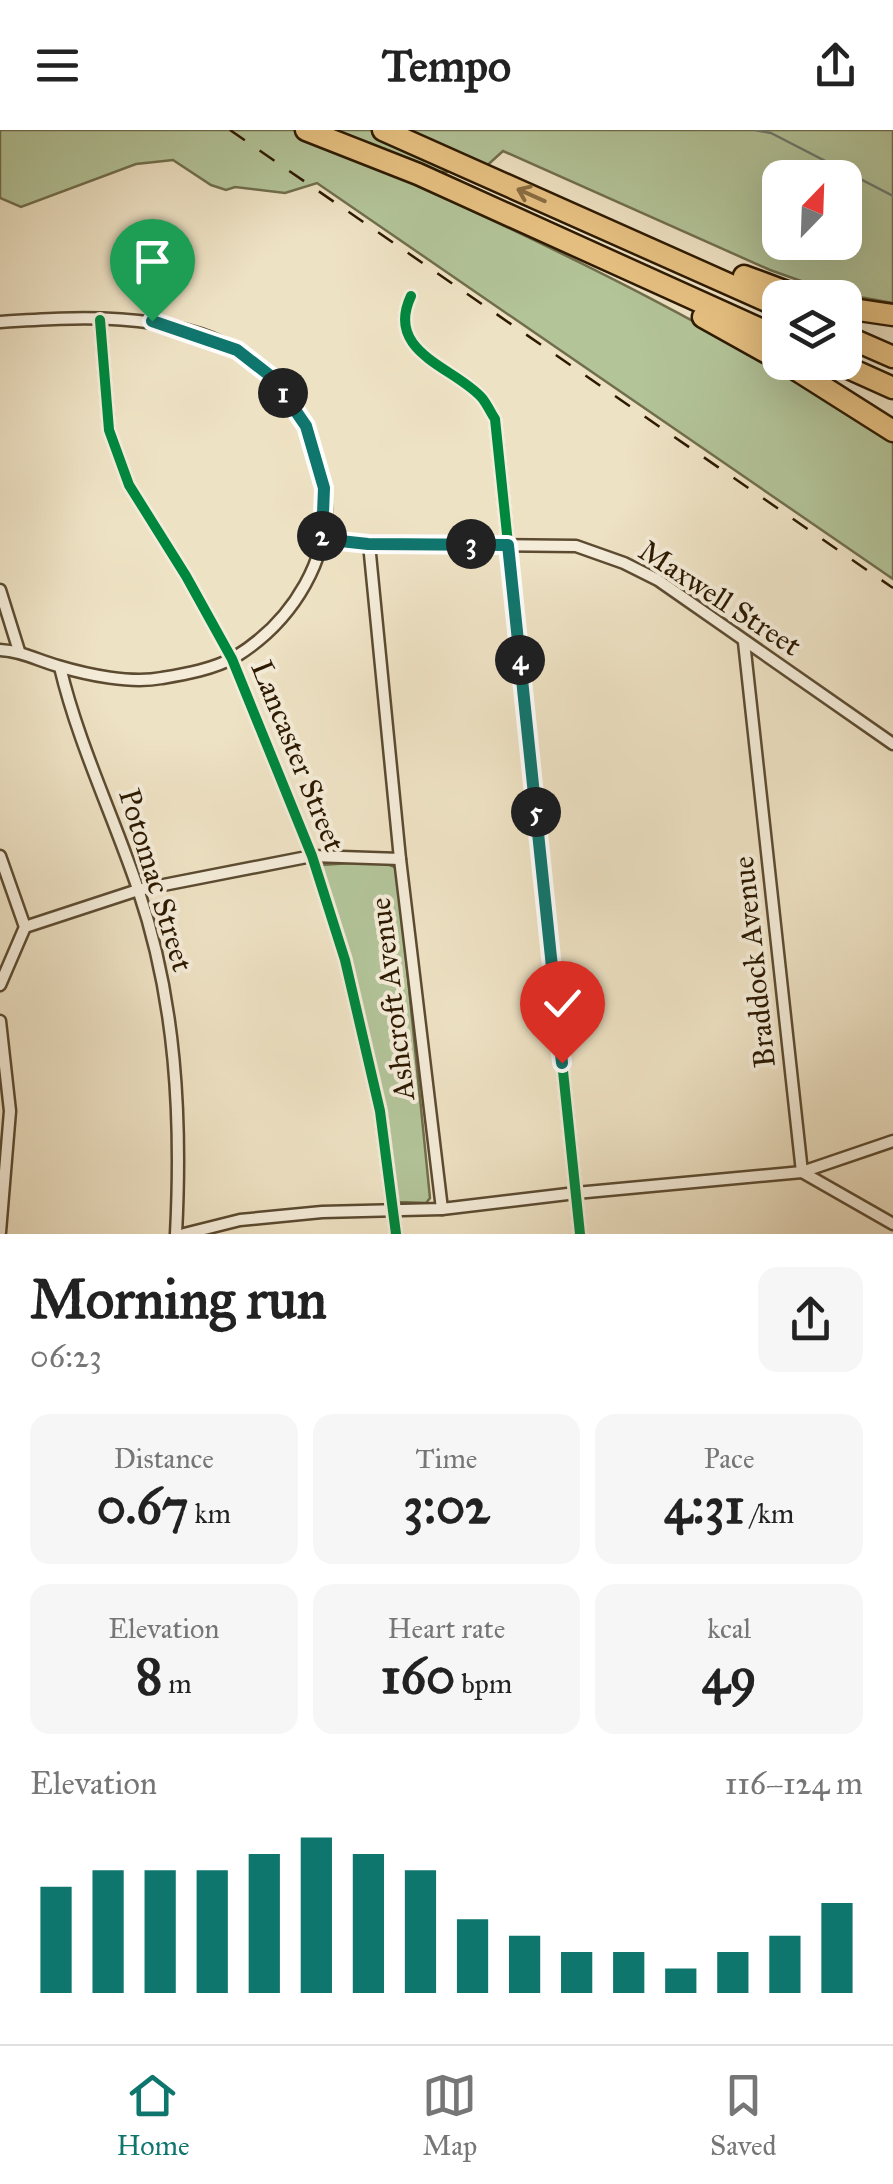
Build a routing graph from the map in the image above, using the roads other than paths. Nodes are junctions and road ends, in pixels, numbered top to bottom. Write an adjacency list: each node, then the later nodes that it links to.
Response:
1 (306, 130): 4 (highway)
2 (382, 130): 3 (highway, one-way to 2)
3 (570, 213): 5 (highway); 7 (highway)
4 (592, 255): 12 (highway); 14 (highway)
5 (762, 283)
6 (411, 296): 22 (street)
7 (762, 299)
8 (862, 310): 9 (highway)
9 (893, 315)
10 (100, 320): 11 (street); 20 (street); 27 (street, Lancaster Street)
11 (0, 322)
12 (762, 330)
13 (862, 343): 15 (highway)
14 (762, 350)
15 (893, 357)
16 (862, 374): 18 (highway)
17 (813, 380): 19 (highway)
18 (893, 388)
19 (893, 430)
20 (322, 539): 21 (street, Maxwell Street); 27 (street)
21 (368, 544): 22 (street, Maxwell Street); 32 (street, Ashcroft Avenue)
22 (508, 545): 24 (street, Maxwell Street); 40 (street)
23 (0, 590): 26 (street)
24 (744, 642): 29 (street, Maxwell Street); 39 (street, Braddock Avenue)
25 (0, 650): 26 (street)
26 (19, 651): 28 (street)
27 (232, 659): 28 (street); 31 (street, Lancaster Street)
28 (60, 667): 33 (street, Potomac Street)
29 (893, 744)
30 (0, 856): 34 (street)
31 (312, 856): 32 (street); 33 (street); 41 (street, Lancaster Street)
32 (400, 860): 42 (street, Ashcroft Avenue)
33 (138, 890): 34 (street); 45 (street, Potomac Street)
34 (25, 927): 35 (street)
35 (0, 985)
36 (0, 1021): 37 (street)
37 (4, 1093): 44 (street)
38 (893, 1141): 39 (street)
39 (802, 1172): 40 (street); 43 (street)
40 (576, 1193): 42 (street); 48 (street)
41 (395, 1210): 42 (street); 46 (street); 47 (street, Lancaster Street)
42 (442, 1210)
43 (893, 1224)
44 (0, 1232)
45 (176, 1234)
46 (184, 1234)
47 (396, 1234)
48 (580, 1234)

